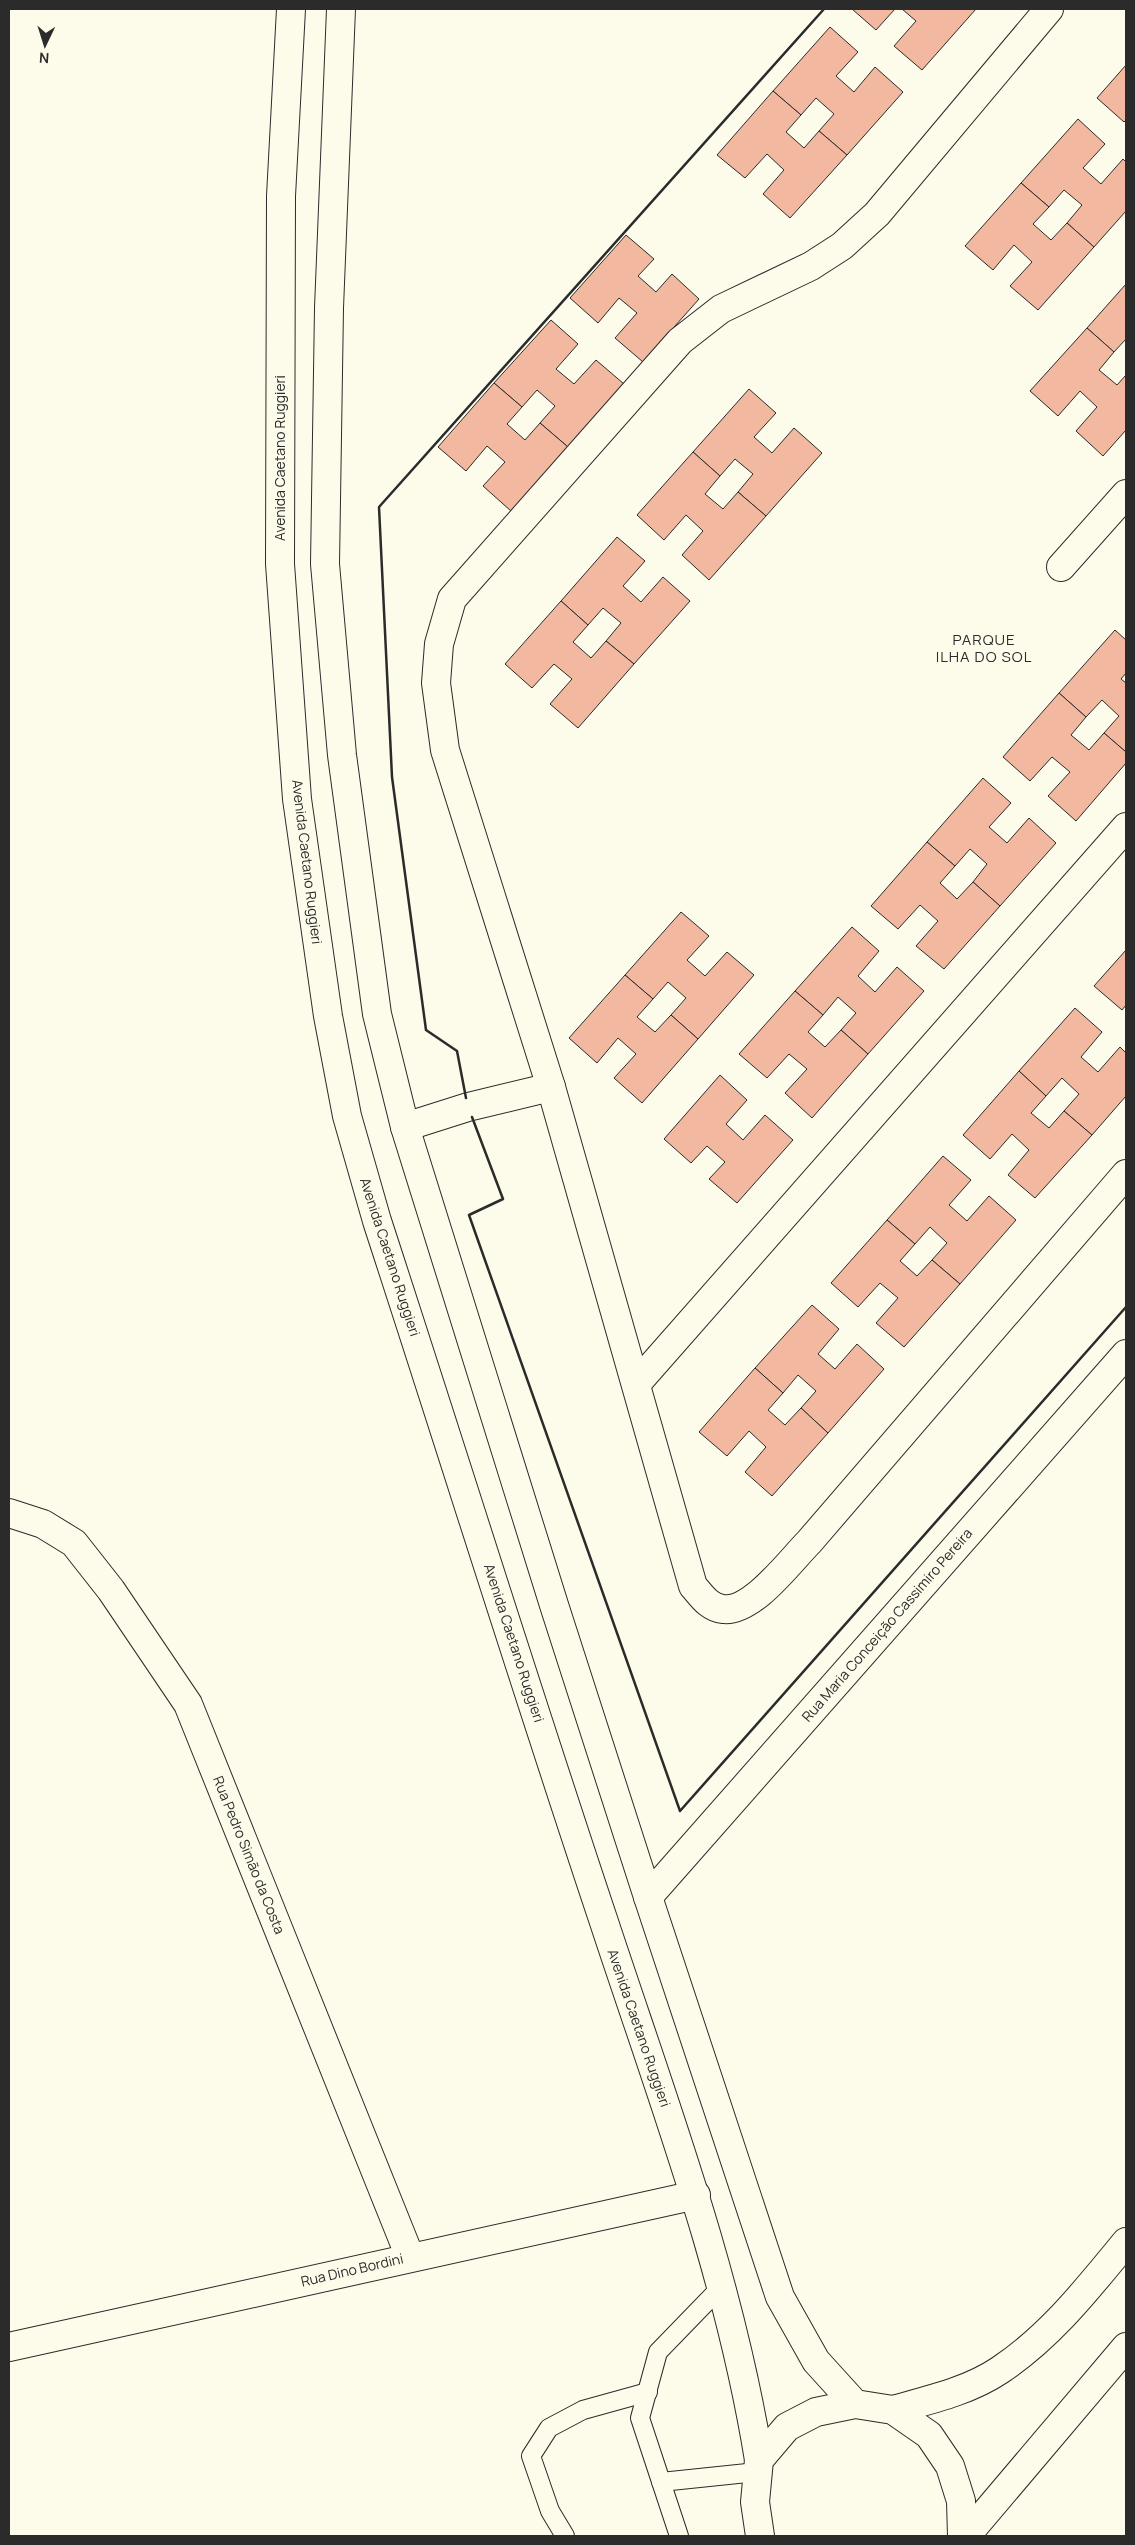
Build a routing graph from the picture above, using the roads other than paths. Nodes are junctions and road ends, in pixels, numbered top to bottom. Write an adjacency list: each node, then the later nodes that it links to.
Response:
1 (291, 9): 14 (street, Avenida Caetano Ruggieri)
2 (341, 9): 8 (street)
3 (1049, 9): 7 (street)
4 (1126, 494): 5 (street)
5 (1061, 567)
6 (1126, 827): 11 (street)
7 (551, 1087): 8 (street); 11 (street)
8 (405, 1127): 13 (street)
9 (1126, 1174): 11 (street)
10 (1126, 1354): 13 (street, Rua Maria Conceição Cassimiro Pereira)
11 (637, 1383)
12 (9, 1513): 16 (street, Rua Pedro Simão da Costa)
13 (648, 1897): 21 (street)
14 (696, 2195): 16 (street, Rua Dino Bordini); 17 (street, Avenida Caetano Ruggieri)
15 (1126, 2242): 22 (street)
16 (410, 2257): 18 (street, Rua Dino Bordini)
17 (722, 2287): 20 (lane); 23 (street, Avenida Caetano Ruggieri)
18 (9, 2347)
19 (1126, 2347): 29 (street)
20 (648, 2392): 24 (lane); 25 (lane)
21 (855, 2404): 22 (street); 23 (street)
22 (893, 2410): 28 (street)
23 (758, 2466): 24 (lane); 27 (street, Avenida Caetano Ruggieri)
24 (661, 2482): 26 (lane)
25 (566, 2536)
26 (679, 2536)
27 (760, 2536)
28 (962, 2536)
29 (966, 2536)

